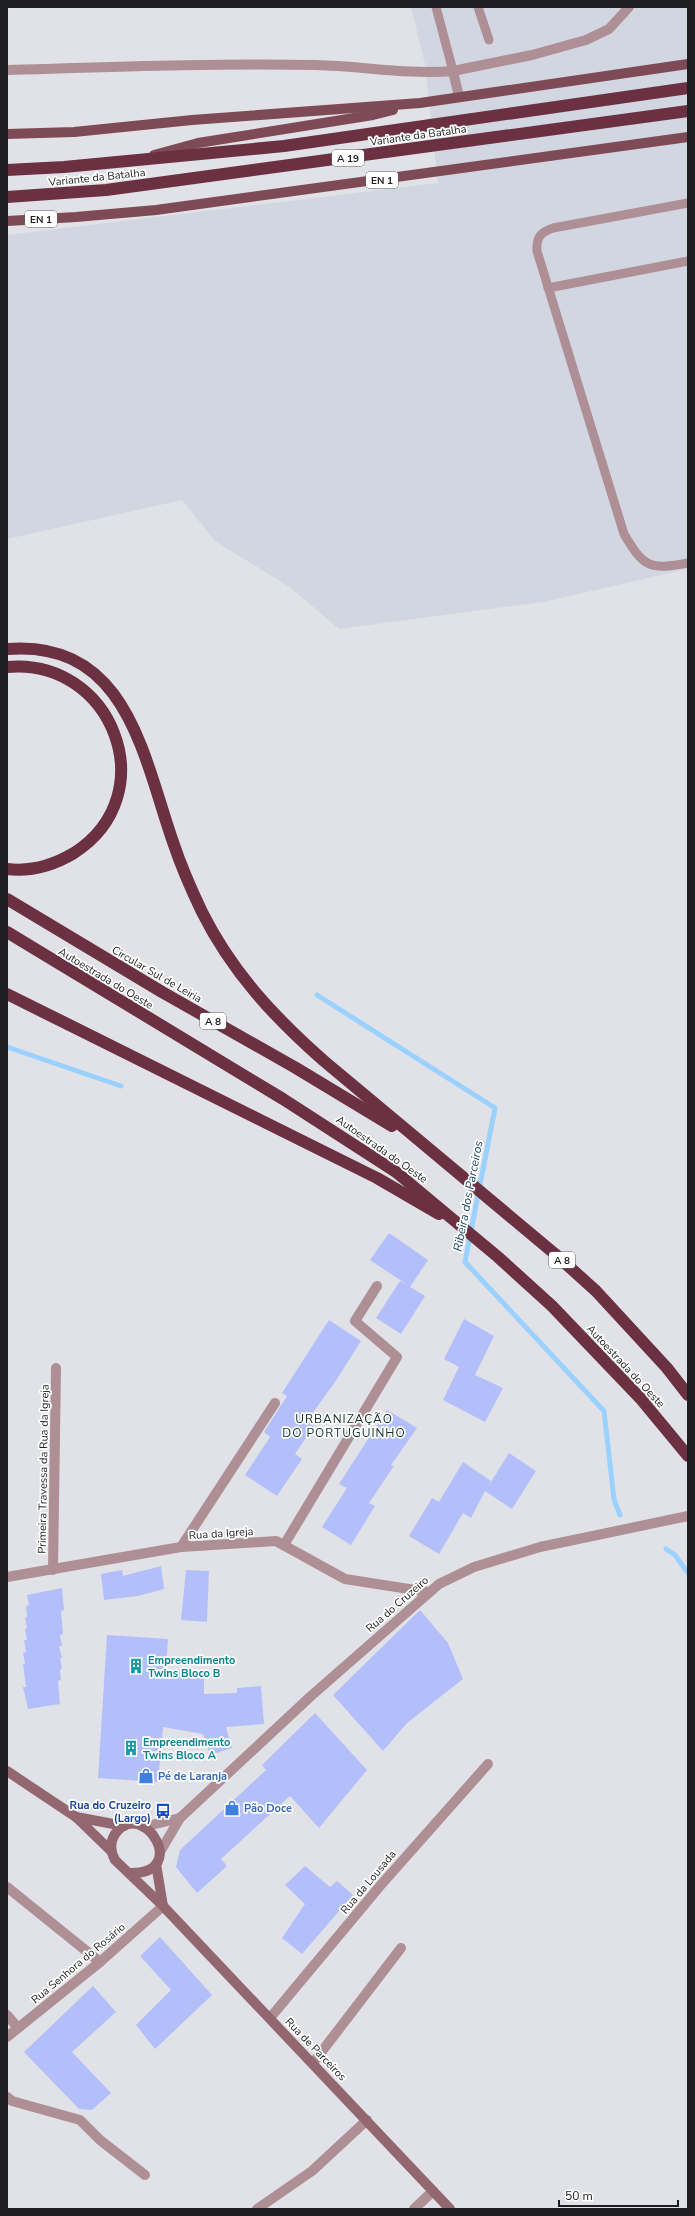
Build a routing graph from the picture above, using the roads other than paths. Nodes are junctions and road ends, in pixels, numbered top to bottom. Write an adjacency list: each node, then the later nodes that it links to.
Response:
1 (436, 7): 7 (lane)
2 (478, 7): 4 (lane)
3 (629, 7): 7 (street)
4 (489, 40)
5 (688, 64): 9 (main road)
6 (7, 70): 7 (street)
7 (453, 71): 9 (street)
8 (688, 88): 14 (highway, Variante da Batalha / A 19)
9 (459, 97): 10 (main road)
10 (420, 103): 12 (main road); 14 (main road)
11 (688, 111): 16 (highway, Variante da Batalha / A 19)
12 (7, 134)
13 (688, 137): 18 (main road, EN 1)
14 (142, 159): 15 (highway, Variante da Batalha / A 19)
15 (7, 170)
16 (7, 197)
17 (688, 203): 20 (lane)
18 (7, 221)
19 (688, 261): 20 (lane)
20 (548, 288): 21 (lane)
21 (688, 563)
22 (7, 650): 28 (highway)
23 (7, 667): 24 (highway)
24 (7, 869)
25 (7, 899): 28 (highway, Circular Sul de Leiria / A 8)
26 (7, 932): 29 (highway, Autoestrada do Oeste)
27 (7, 994): 29 (highway)
28 (419, 1142): 32 (highway, A 8)
29 (457, 1225): 34 (highway, Autoestrada do Oeste)
30 (377, 1286): 36 (street)
31 (56, 1368): 38 (street, Primeira Travessa da Rua da Igreja)
32 (688, 1395)
33 (275, 1403): 37 (street)
34 (688, 1456)
35 (688, 1516): 40 (street, Rua do Cruzeiro)
36 (284, 1545): 37 (street, Rua da Igreja); 40 (street, Rua da Igreja)
37 (181, 1547): 38 (street, Rua da Igreja)
38 (53, 1570): 39 (street, Rua da Igreja)
39 (7, 1577)
40 (428, 1592): 44 (street, Rua do Cruzeiro)
41 (488, 1764): 56 (street, Rua da Lousada)
42 (7, 1771): 43 (main road)
43 (76, 1817): 45 (main road); 47 (main road)
44 (180, 1818): 46 (street, Rua do Cruzeiro); 48 (street, Rua do Cruzeiro)
45 (124, 1826): 46 (main road); 47 (main road)
46 (143, 1827): 48 (main road)
47 (111, 1851): 50 (main road)
48 (160, 1852): 49 (main road)
49 (156, 1864): 50 (main road); 52 (main road)
50 (130, 1873): 52 (main road, Rua de Parceiros)
51 (7, 1887): 54 (street)
52 (163, 1906): 54 (street, Rua Senhora do Rosário); 56 (main road, Rua de Parceiros)
53 (401, 1948): 59 (street)
54 (100, 1962): 57 (street, Rua Senhora do Rosário)
55 (7, 2015): 57 (street)
56 (270, 2018): 59 (main road, Rua de Parceiros)
57 (18, 2028): 58 (street, Rua Senhora do Rosário)
58 (7, 2037)
59 (313, 2063): 61 (main road, Rua de Parceiros)
60 (7, 2097): 62 (street)
61 (367, 2120): 63 (main road, Rua de Parceiros); 64 (street)
62 (145, 2175)
63 (433, 2191): 65 (street); 66 (main road, Rua de Parceiros)
64 (257, 2209)
65 (414, 2209)
66 (450, 2209)

